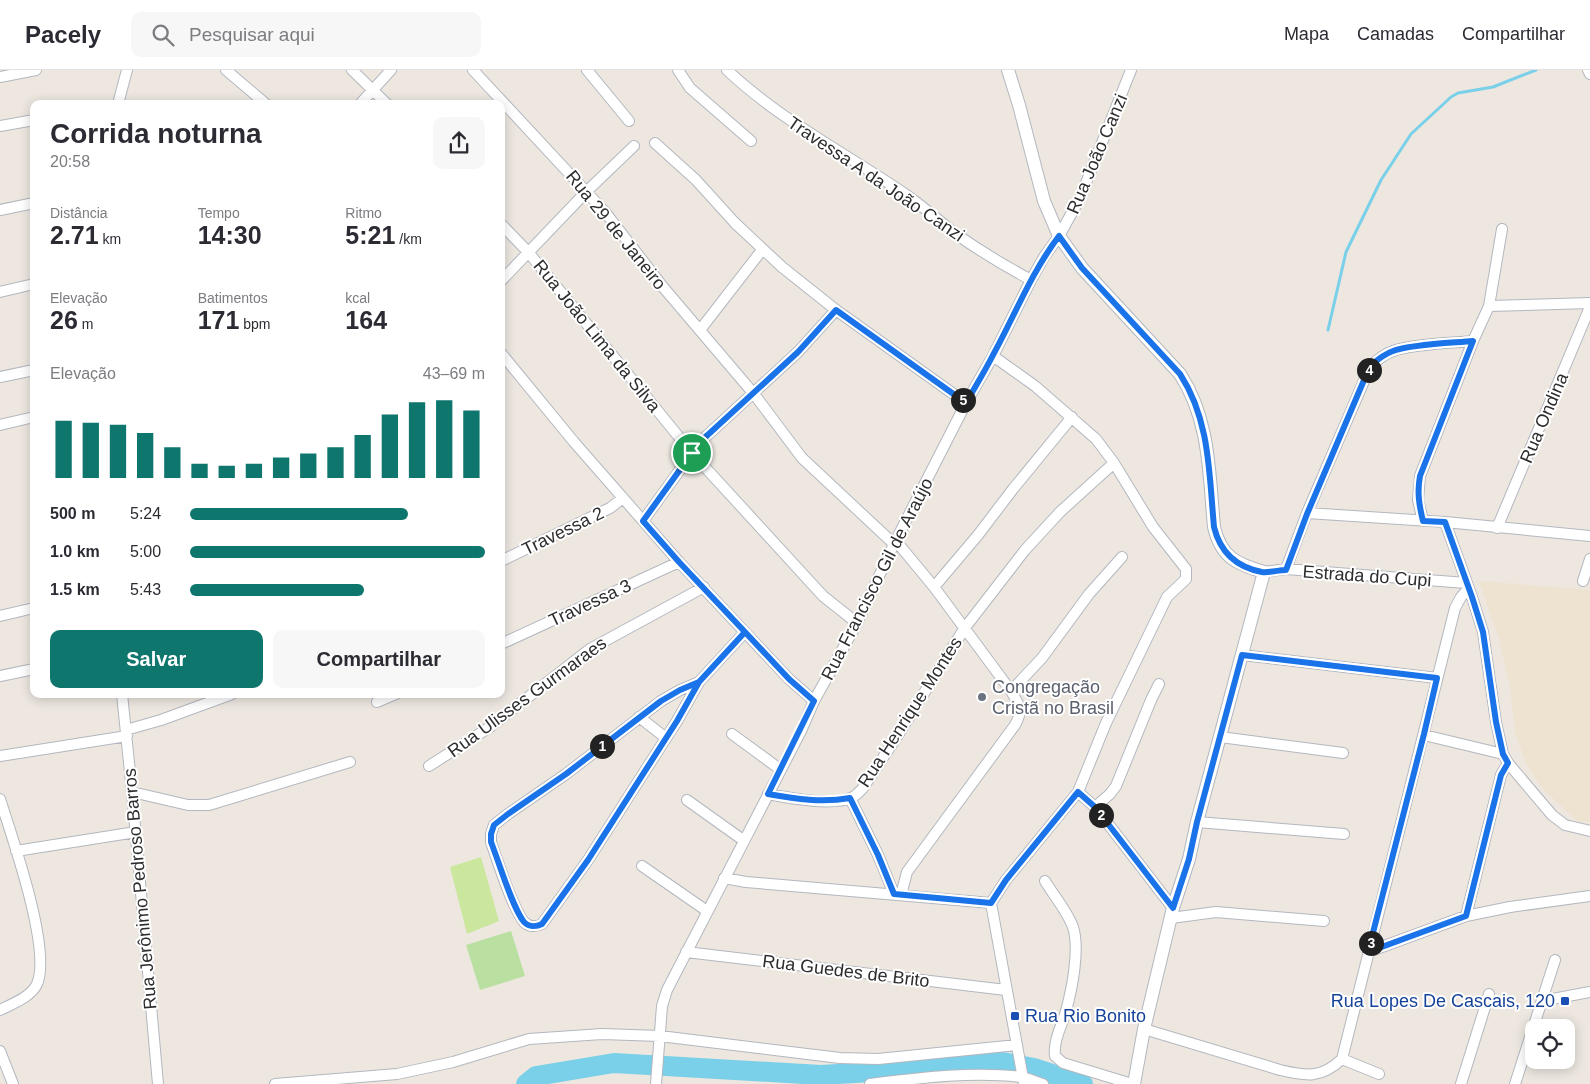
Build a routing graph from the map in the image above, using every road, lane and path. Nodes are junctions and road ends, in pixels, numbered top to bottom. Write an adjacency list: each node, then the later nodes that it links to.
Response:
1 (36, 70): 14 (street)
2 (127, 70): 16 (street)
3 (226, 70): 17 (street)
4 (352, 70): 15 (street)
5 (391, 70): 15 (street)
6 (473, 70): 20 (street, Rua 29 de Janeiro)
7 (587, 70): 23 (street)
8 (678, 70): 25 (street)
9 (727, 70): 37 (street, Travessa A da João Canzi)
10 (1008, 70): 33 (street, Estrada do Cupi)
11 (1132, 70): 33 (street, Rua João Canzi)
12 (1588, 70): 13 (street)
13 (1590, 74)
14 (0, 77)
15 (374, 90): 18 (street); 19 (street)
16 (118, 100)
17 (261, 100)
18 (364, 100)
19 (383, 100)
20 (501, 100)
21 (505, 104): 28 (street, Rua 29 de Janeiro)
22 (30, 121): 24 (street)
23 (629, 121)
24 (0, 126)
25 (751, 142)
26 (655, 143): 34 (street)
27 (634, 146): 28 (street)
28 (587, 191): 35 (street); 44 (street, Rua 29 de Janeiro)
29 (30, 204): 30 (street)
30 (0, 210)
31 (505, 228): 35 (street, Rua João Lima da Silva)
32 (1502, 230): 41 (street)
33 (1059, 236): 37 (street, Rua Francisco Gil de Araújo); 70 (street, Estrada do Cupi)
34 (762, 250): 43 (street); 44 (street)
35 (529, 252): 36 (street); 55 (street, Rua João Lima da Silva)
36 (505, 276)
37 (1031, 280): 46 (street, Rua Francisco Gil de Araújo)
38 (30, 285): 39 (street)
39 (0, 292)
40 (1590, 303): 41 (street)
41 (1489, 306): 45 (street)
42 (1590, 307): 62 (street, Rua Ondina)
43 (836, 310): 50 (street); 51 (street)
44 (700, 330): 50 (street, Rua 29 de Janeiro)
45 (1473, 341): 58 (street); 60 (street)
46 (993, 356): 51 (street, Rua Francisco Gil de Araújo); 52 (street)
47 (505, 358): 57 (street)
48 (30, 371): 49 (street)
49 (0, 377)
50 (754, 394): 55 (street); 64 (street, Rua 29 de Janeiro)
51 (966, 403): 64 (street, Rua Francisco Gil de Araújo)
52 (1072, 417): 56 (street); 73 (street)
53 (30, 419): 54 (street)
54 (0, 425)
55 (692, 453): 59 (street); 77 (street, Rua João Lima da Silva)
56 (1114, 462): 78 (street, Rua Henrique Montes); 105 (street)
57 (624, 498): 59 (street); 66 (street, Travessa 2)
58 (1307, 514): 60 (street); 69 (street)
59 (643, 521): 68 (street)
60 (1423, 521): 61 (street)
61 (1445, 522): 62 (street); 72 (street)
62 (1497, 528): 63 (street)
63 (1590, 536)
64 (895, 542): 73 (street, Rua 29 de Janeiro); 77 (street, Rua Francisco Gil de Araújo)
65 (1122, 557): 87 (street)
66 (505, 559)
67 (1590, 559): 71 (street)
68 (679, 562): 74 (street); 80 (street, Travessa 3)
69 (1286, 570): 70 (street, Estrada do Cupi); 72 (street, Estrada do Cupi)
70 (1264, 572): 81 (street)
71 (1583, 581)
72 (1467, 586): 84 (street); 101 (street)
73 (934, 587): 78 (street, Rua 29 de Janeiro)
74 (704, 588): 79 (street); 103 (street, Rua Ulisses Gurmaraes)
75 (30, 609): 76 (street)
76 (0, 616)
77 (857, 623): 91 (street, Rua Francisco Gil de Araújo)
78 (964, 629): 87 (street, Rua 29 de Janeiro); 108 (street, Rua Henrique Montes)
79 (745, 632): 85 (street); 91 (street)
80 (505, 642)
81 (1242, 655): 84 (street); 97 (street)
82 (30, 670): 83 (street)
83 (0, 676)
84 (1437, 678): 96 (street)
85 (699, 682): 93 (street); 98 (street)
86 (1160, 684): 111 (street)
87 (1011, 691): 121 (street, Rua 29 de Janeiro)
88 (122, 698): 94 (street, Rua Jerônimo Pedroso Barros)
89 (221, 698): 94 (street)
90 (387, 698): 92 (street)
91 (814, 701): 104 (street, Rua Francisco Gil de Araújo)
92 (378, 702)
93 (639, 717): 98 (street); 98 (street)
94 (126, 733): 100 (street); 106 (street, Rua Jerônimo Pedroso Barros)
95 (732, 734): 104 (street)
96 (1424, 734): 101 (street); 129 (street)
97 (1220, 737): 99 (street); 112 (street)
98 (666, 738)
99 (1343, 753)
100 (0, 756)
101 (1505, 758): 113 (street); 126 (street)
102 (350, 762): 106 (street)
103 (429, 766)
104 (781, 770): 107 (street, Rua Francisco Gil de Araújo)
105 (1080, 788): 111 (street); 123 (street)
106 (132, 792): 114 (street, Rua Jerônimo Pedroso Barros)
107 (768, 794): 108 (street, Rua Henrique Montes); 116 (street, Rua Francisco Gil de Araújo)
108 (850, 798): 121 (street)
109 (687, 800): 116 (street)
110 (1, 804): 117 (street)
111 (1095, 807): 125 (street)
112 (1197, 822): 115 (street); 125 (street)
113 (1590, 831)
114 (136, 832): 117 (street); 146 (street, Rua Jerônimo Pedroso Barros)
115 (1344, 834)
116 (743, 840): 119 (street, Rua Francisco Gil de Araújo)
117 (16, 851): 135 (street)
118 (642, 866): 124 (street)
119 (724, 878): 121 (street); 124 (street, Rua Francisco Gil de Araújo)
120 (1045, 881): 150 (street)
121 (898, 895): 123 (street)
122 (1590, 896): 126 (street)
123 (991, 903): 131 (street)
124 (708, 910): 128 (street, Rua Francisco Gil de Araújo)
125 (1172, 913): 127 (street); 136 (street)
126 (1466, 916): 129 (street)
127 (1324, 921)
128 (686, 952): 131 (street, Rua Guedes de Brito); 137 (street, Rua Francisco Gil de Araújo)
129 (1368, 952): 140 (street)
130 (1555, 960): 134 (street)
131 (1006, 990): 138 (street)
132 (1590, 992): 134 (street)
133 (1490, 994): 151 (street)
134 (1542, 1001): 152 (street)
135 (0, 1010)
136 (1144, 1030): 140 (street); 150 (street)
137 (660, 1036): 138 (street); 143 (street, Rua Francisco Gil de Araújo); 147 (street)
138 (1017, 1048): 142 (street)
139 (0, 1051): 145 (street)
140 (1342, 1060): 141 (street)
141 (1379, 1074)
142 (1022, 1077): 144 (street); 149 (street)
143 (656, 1080)
144 (934, 1080): 148 (street)
145 (13, 1084)
146 (158, 1084)
147 (275, 1084)
148 (870, 1084)
149 (1043, 1084)
150 (1133, 1084)
151 (1461, 1084)
152 (1515, 1084)

